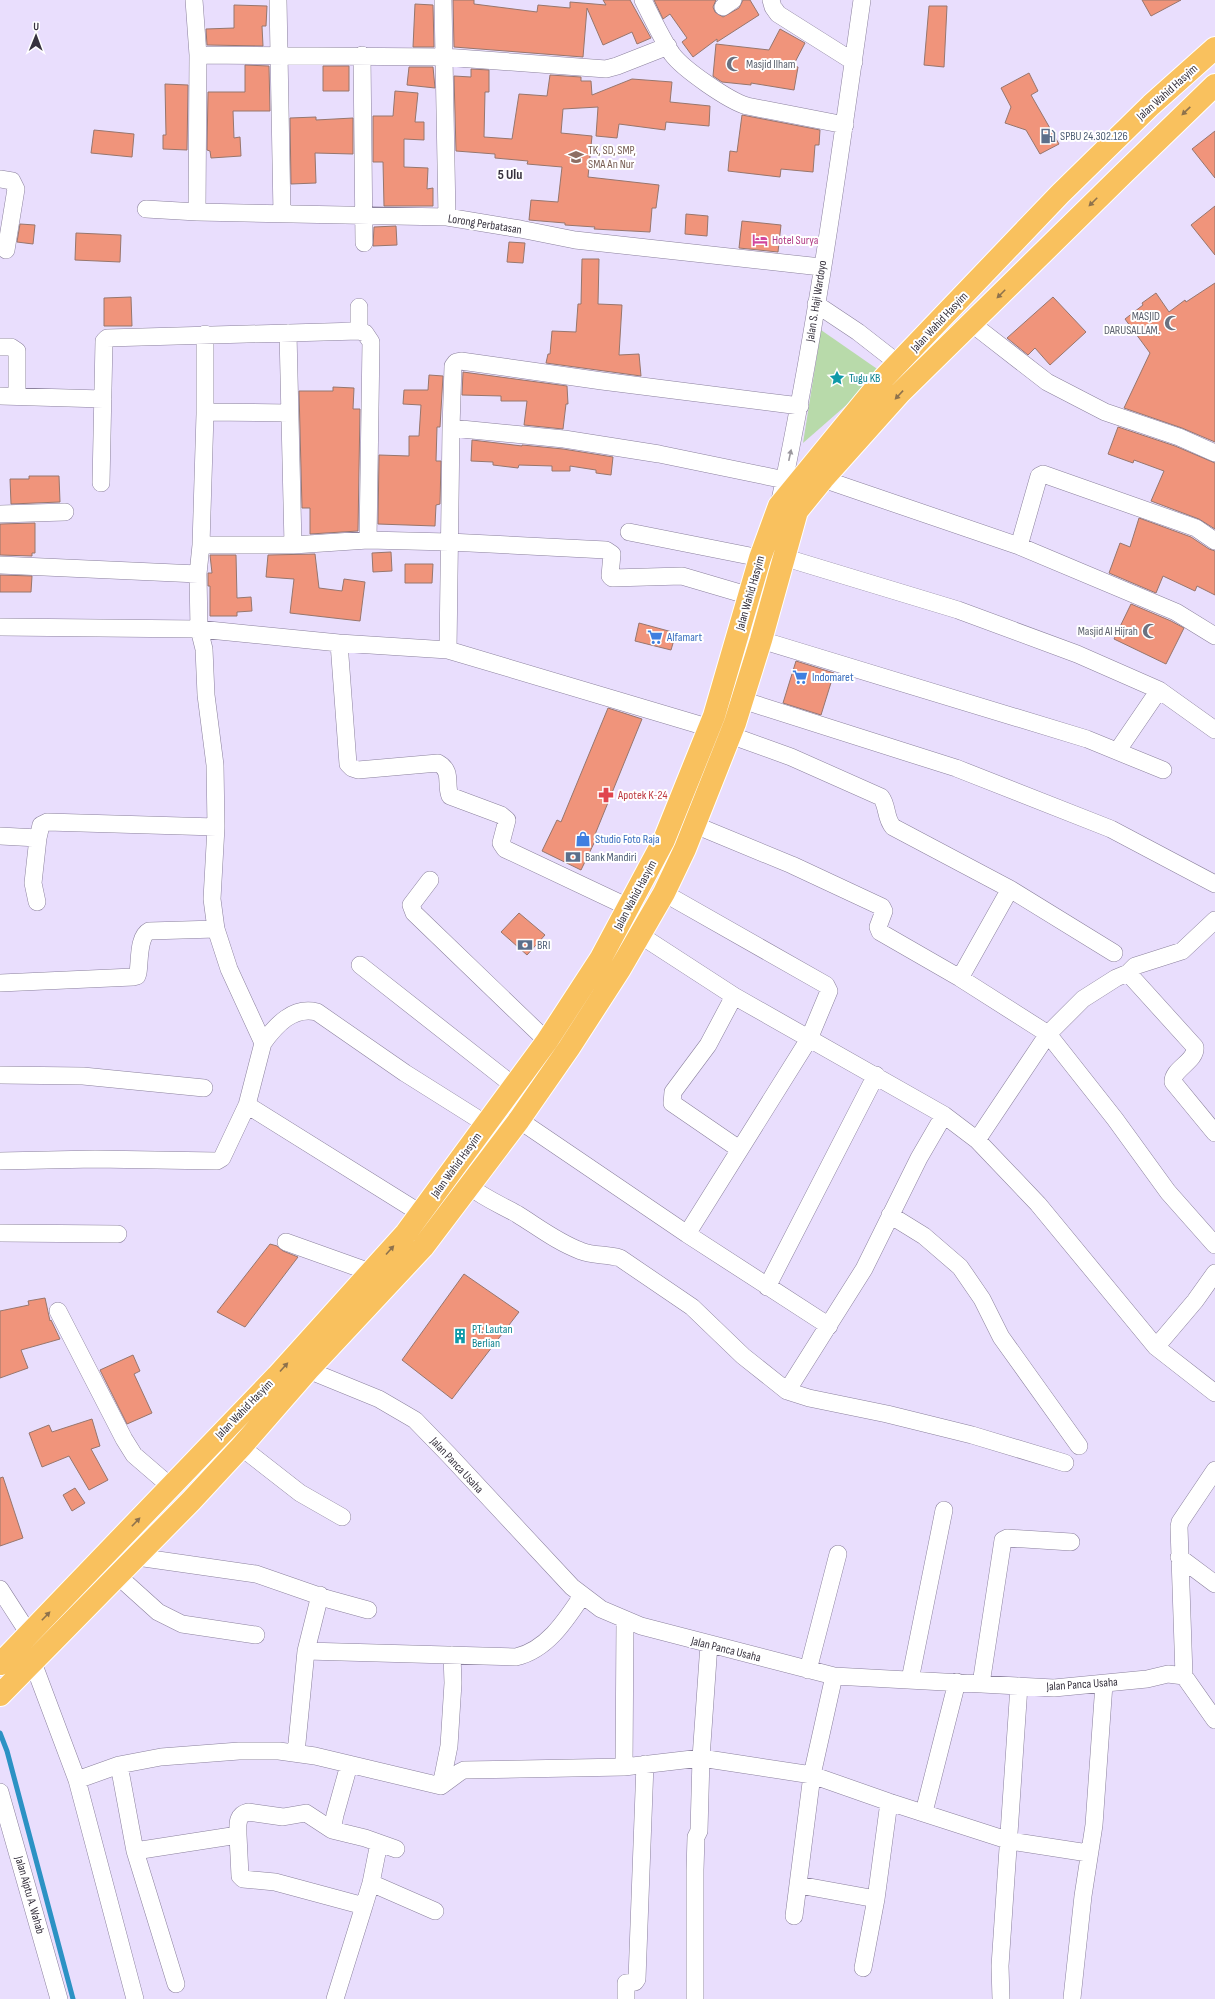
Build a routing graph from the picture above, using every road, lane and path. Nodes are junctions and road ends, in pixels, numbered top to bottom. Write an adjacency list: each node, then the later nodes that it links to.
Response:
1 (194, 0): 10 (street)
2 (278, 0): 9 (street)
3 (443, 0): 12 (street)
4 (771, 0): 13 (street)
5 (862, 0): 13 (street, Jalan S. Haji Wardoyo)
6 (644, 1): 7 (street)
7 (668, 46): 12 (street); 15 (street)
8 (1215, 48): 32 (highway, Jalan Wahid Hasyim)
9 (279, 54): 10 (street); 11 (street); 19 (street)
10 (198, 55): 18 (street)
11 (362, 55): 12 (street); 20 (street)
12 (444, 56): 21 (street)
13 (854, 62): 15 (street, Jalan S. Haji Wardoyo)
14 (1215, 85): 27 (highway, Jalan Wahid Hasyim, one-way to 27)
15 (845, 125): 24 (street, Jalan S. Haji Wardoyo)
16 (0, 179): 23 (street)
17 (146, 209): 18 (street, Lorong Perbatasan)
18 (197, 212): 19 (street, Lorong Perbatasan)
19 (282, 214): 20 (street, Lorong Perbatasan)
20 (364, 214): 21 (street, Lorong Perbatasan); 22 (street)
21 (447, 217): 24 (street, Lorong Perbatasan)
22 (364, 243)
23 (6, 250)
24 (821, 267): 25 (street, Jalan S. Haji Wardoyo)
25 (816, 304): 32 (street); 37 (street, Jalan S. Haji Wardoyo)
26 (359, 307): 28 (street)
27 (971, 323): 33 (highway, Jalan Wahid Hasyim); 41 (street)
28 (359, 331): 29 (street); 49 (street)
29 (288, 333): 30 (street); 39 (street)
30 (205, 334): 36 (street); 38 (street)
31 (0, 347): 35 (street)
32 (900, 364): 33 (street); 45 (highway, Jalan Wahid Hasyim)
33 (917, 377): 42 (highway, Jalan Wahid Hasyim, one-way to 42)
34 (0, 396): 35 (street)
35 (17, 396): 36 (street)
36 (102, 399): 44 (street)
37 (800, 406): 40 (street); 43 (street, Jalan S. Haji Wardoyo, one-way to 37)
38 (205, 412): 39 (street); 52 (street)
39 (289, 412): 53 (street)
40 (451, 428): 43 (street); 51 (street)
41 (1215, 454)
42 (823, 479): 54 (street); 55 (highway, Jalan Wahid Hasyim)
43 (784, 480): 45 (street, Jalan S. Haji Wardoyo)
44 (100, 483)
45 (779, 506): 56 (highway, Jalan Wahid Hasyim)
46 (65, 512): 47 (street)
47 (0, 514)
48 (629, 532): 56 (street)
49 (368, 540): 51 (street); 53 (street)
50 (1215, 541): 54 (street)
51 (449, 542): 59 (street); 65 (street)
52 (201, 545): 53 (street); 58 (street)
53 (293, 545)
54 (1019, 546): 62 (street)
55 (783, 557): 63 (highway, Jalan Wahid Hasyim); 66 (street)
56 (760, 558): 59 (highway, Jalan Wahid Hasyim)
57 (0, 565): 58 (street)
58 (198, 574): 61 (street)
59 (750, 596): 68 (highway, Jalan Wahid Hasyim)
60 (0, 627): 61 (street)
61 (199, 629): 64 (street); 74 (street)
62 (1215, 636)
63 (761, 640): 67 (highway, Jalan Wahid Hasyim); 71 (street)
64 (338, 643): 65 (street); 82 (street)
65 (448, 650): 68 (street)
66 (1159, 690): 69 (street); 71 (street)
67 (742, 700): 70 (highway, Jalan Wahid Hasyim); 78 (street)
68 (710, 728): 82 (highway, Jalan Wahid Hasyim)
69 (1215, 730)
70 (730, 735): 73 (highway, Jalan Wahid Hasyim); 79 (street)
71 (1118, 750): 72 (street)
72 (1163, 770)
73 (695, 825): 80 (highway, Jalan Wahid Hasyim); 89 (street)
74 (216, 827): 76 (street); 84 (street)
75 (0, 836): 76 (street)
76 (38, 838): 81 (street)
77 (430, 880): 94 (street)
78 (1215, 884)
79 (1010, 889): 86 (street); 89 (street)
80 (664, 894): 85 (highway, Jalan Wahid Hasyim); 93 (street)
81 (37, 902)
82 (628, 907): 94 (highway, Jalan Wahid Hasyim)
83 (1215, 920): 88 (street)
84 (216, 929): 90 (street); 95 (street)
85 (640, 935): 91 (street); 102 (highway, Jalan Wahid Hasyim)
86 (1114, 953)
87 (360, 964): 98 (street)
88 (1128, 973): 92 (street); 104 (street)
89 (960, 978): 92 (street)
90 (0, 983)
91 (734, 996): 93 (street); 106 (street)
92 (1048, 1034): 105 (street); 115 (street)
93 (808, 1040): 97 (street); 106 (street)
94 (547, 1041): 98 (highway, Jalan Wahid Hasyim)
95 (263, 1043): 100 (street); 103 (street)
96 (0, 1075): 99 (street)
97 (876, 1075): 101 (street); 118 (street)
98 (514, 1086): 103 (highway, Jalan Wahid Hasyim)
99 (204, 1088)
100 (247, 1105): 107 (street); 109 (street)
101 (944, 1115): 105 (street); 110 (street)
102 (519, 1120): 108 (highway, Jalan Wahid Hasyim); 113 (street)
103 (486, 1124): 109 (highway, Jalan Wahid Hasyim)
104 (1215, 1132)
105 (977, 1140): 121 (street)
106 (739, 1149): 113 (street)
107 (0, 1161)
108 (469, 1186): 122 (highway, Jalan Wahid Hasyim); 123 (street)
109 (420, 1213): 116 (highway, Jalan Wahid Hasyim, one-way to 109)
110 (890, 1215): 120 (street); 125 (street)
111 (0, 1233): 112 (street)
112 (118, 1234)
113 (688, 1234): 118 (street)
114 (286, 1242): 116 (street)
115 (1215, 1244)
116 (370, 1272): 129 (highway, Jalan Wahid Hasyim, one-way to 116)
117 (1215, 1273): 121 (street)
118 (767, 1287): 120 (street)
119 (58, 1311): 129 (street)
120 (829, 1326): 123 (street)
121 (1156, 1347): 124 (street)
122 (308, 1370): 126 (highway, Jalan Wahid Hasyim); 140 (street, Jalan Panca Usaha)
123 (787, 1391): 127 (street)
124 (1215, 1393)
125 (1079, 1446)
126 (241, 1447): 131 (street); 134 (highway, Jalan Wahid Hasyim)
127 (1065, 1463)
128 (1215, 1470): 135 (street)
129 (170, 1486): 143 (highway, Jalan Wahid Hasyim, one-way to 129)
130 (944, 1510): 153 (street)
131 (342, 1517)
132 (1071, 1542): 155 (street)
133 (838, 1554): 150 (street)
134 (138, 1557): 136 (highway, Jalan Wahid Hasyim); 139 (street)
135 (1179, 1557): 137 (street); 152 (street)
136 (118, 1576): 144 (street); 148 (highway, Jalan Wahid Hasyim)
137 (1215, 1584)
138 (0, 1589): 143 (street)
139 (320, 1595): 141 (street); 146 (street)
140 (582, 1596): 142 (street, Jalan Panca Usaha); 147 (street)
141 (368, 1610)
142 (625, 1621): 145 (street, Jalan Panca Usaha); 165 (street)
143 (29, 1634): 149 (highway, Jalan Wahid Hasyim)
144 (256, 1635)
145 (708, 1644): 150 (street, Jalan Panca Usaha); 161 (street)
146 (306, 1651): 147 (street); 160 (street)
147 (452, 1655): 168 (street)
148 (32, 1660): 158 (highway, Jalan Wahid Hasyim); 167 (street)
149 (0, 1664)
150 (808, 1670): 151 (street, Jalan Panca Usaha)
151 (834, 1676): 153 (street, Jalan Panca Usaha); 166 (street)
152 (1184, 1676): 156 (street, Jalan Panca Usaha); 159 (street)
153 (910, 1680): 154 (street, Jalan Panca Usaha)
154 (957, 1682): 155 (street, Jalan Panca Usaha); 171 (street)
155 (981, 1684): 157 (street, Jalan Panca Usaha)
156 (1104, 1684): 157 (street, Jalan Panca Usaha); 178 (street)
157 (1019, 1686): 174 (street)
158 (4, 1691)
159 (1214, 1715)
160 (296, 1753): 163 (street); 164 (street)
161 (701, 1758): 162 (street); 166 (street); 192 (street)
162 (645, 1764): 165 (street); 191 (street)
163 (119, 1765): 167 (street); 177 (street)
164 (349, 1765): 168 (street); 172 (street)
165 (624, 1766): 168 (street)
166 (812, 1775): 170 (street); 180 (street)
167 (76, 1780): 189 (street)
168 (441, 1786)
169 (0, 1792): 188 (street, Jalan Aiptu A. Wahab)
170 (889, 1802): 171 (street); 181 (street)
171 (924, 1812): 174 (street)
172 (332, 1830): 173 (street); 175 (street)
173 (238, 1835): 177 (street); 182 (street)
174 (1010, 1841): 178 (street); 193 (street)
175 (379, 1843): 176 (street); 179 (street)
176 (396, 1849)
177 (135, 1851): 186 (street)
178 (1088, 1853): 187 (street)
179 (371, 1883): 182 (street); 183 (street)
180 (799, 1885): 181 (street); 184 (street)
181 (876, 1899): 185 (street)
182 (364, 1906): 190 (street)
183 (435, 1911)
184 (794, 1916)
185 (863, 1968)
186 (176, 1984)
187 (1072, 1998)
188 (59, 1999)
189 (135, 1999)
190 (335, 1999)
191 (626, 1999)
192 (695, 1999)
193 (1000, 1999)

